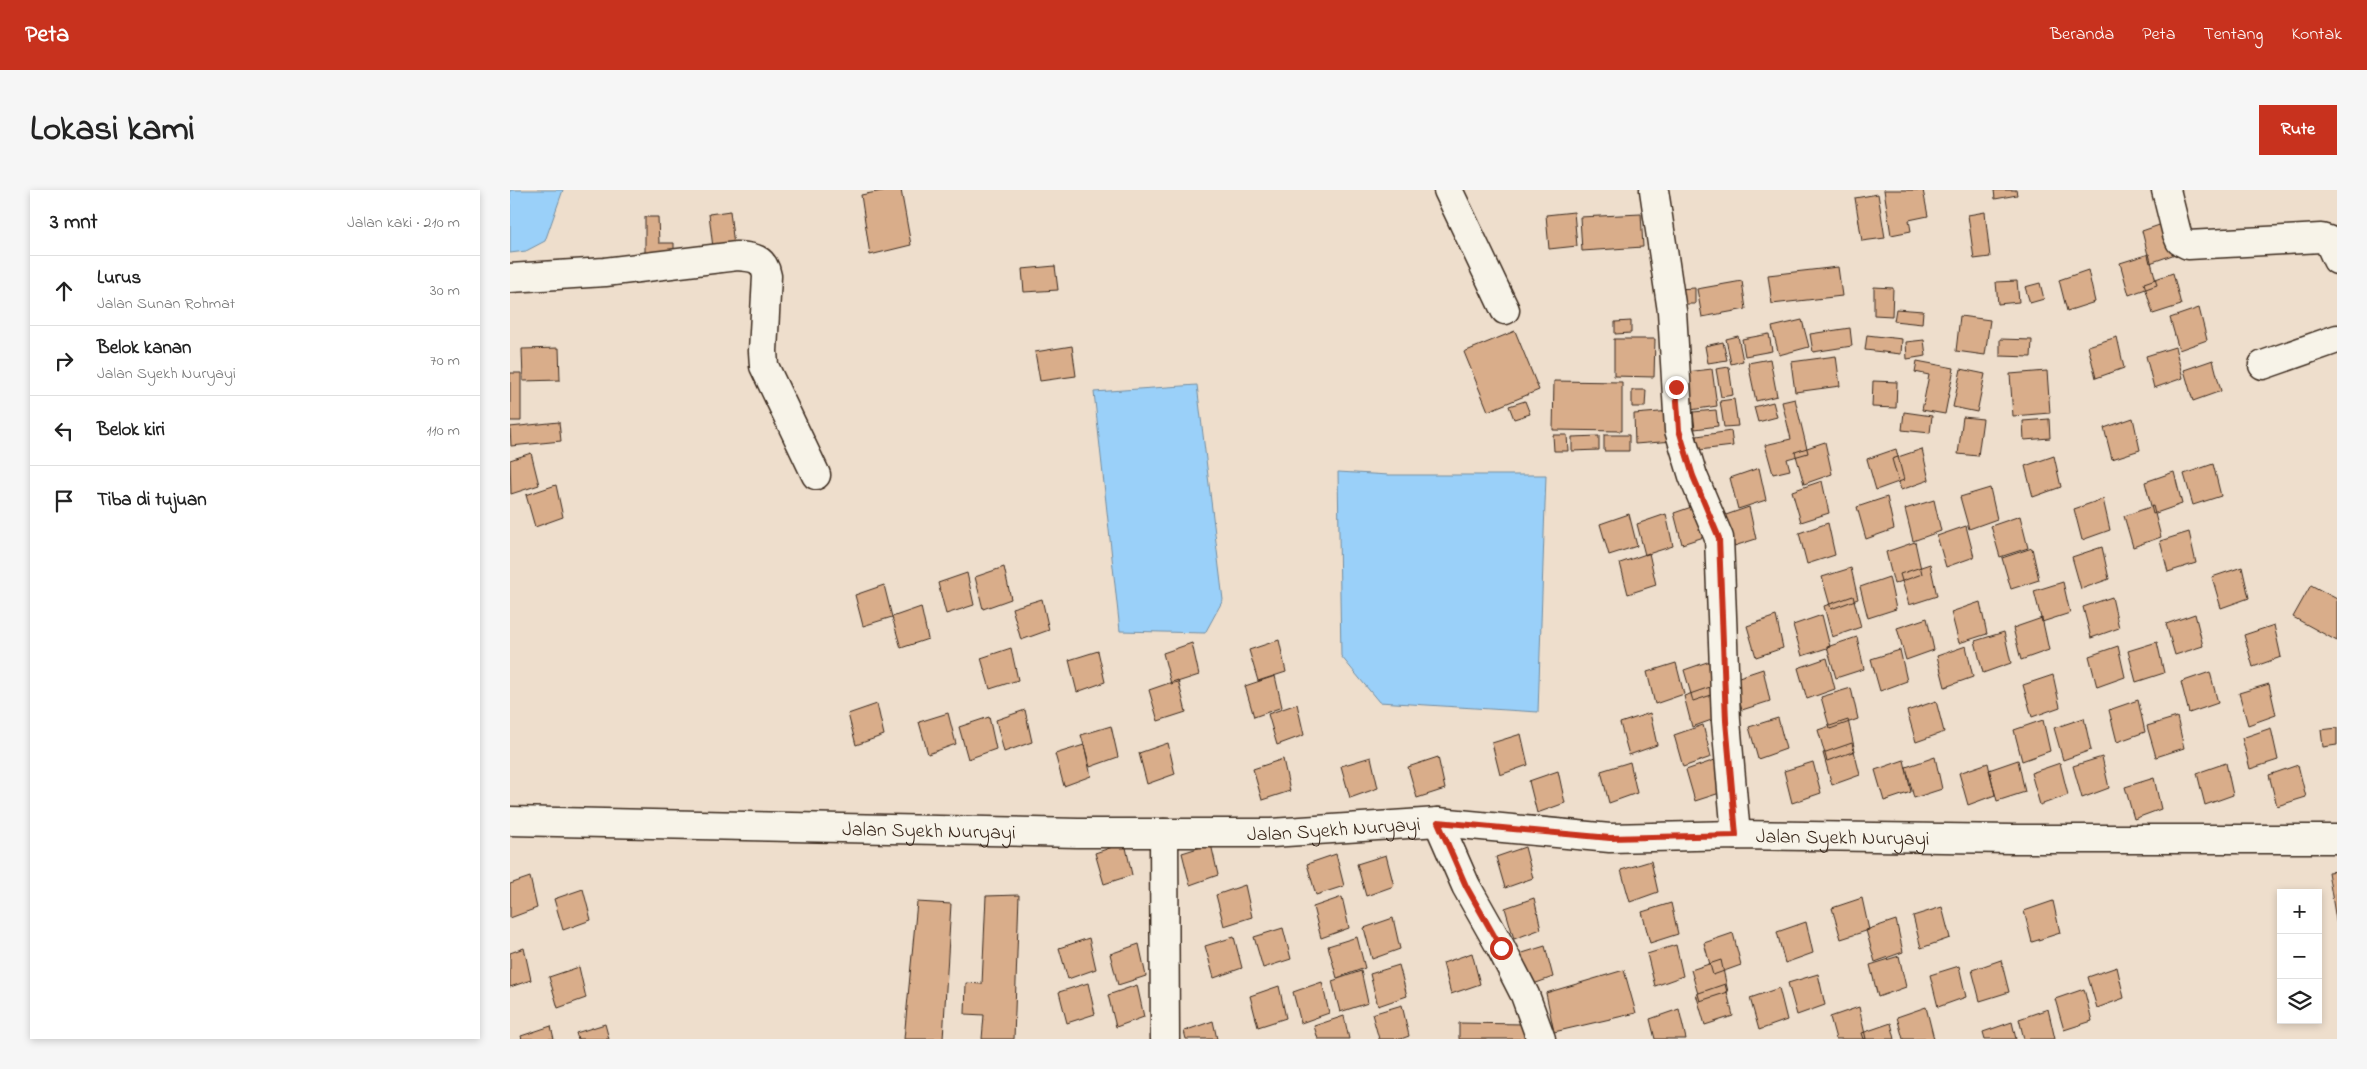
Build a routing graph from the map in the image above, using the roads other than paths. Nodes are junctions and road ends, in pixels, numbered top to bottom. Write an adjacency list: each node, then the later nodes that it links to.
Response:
1 (1448, 190): 6 (street)
2 (1654, 190): 13 (street)
3 (2166, 190): 4 (street)
4 (2337, 260)
5 (510, 278): 9 (street)
6 (1505, 310)
7 (2337, 339): 8 (street)
8 (2263, 365)
9 (816, 475)
10 (510, 821): 12 (street, Jalan Syekh Nuryayi)
11 (1438, 822): 12 (street, Jalan Syekh Nuryayi); 13 (street, Jalan Syekh Nuryayi); 16 (street)
12 (1164, 833): 15 (street)
13 (1736, 835): 14 (street, Jalan Syekh Nuryayi)
14 (2337, 839)
15 (1165, 1039)
16 (1541, 1039)

